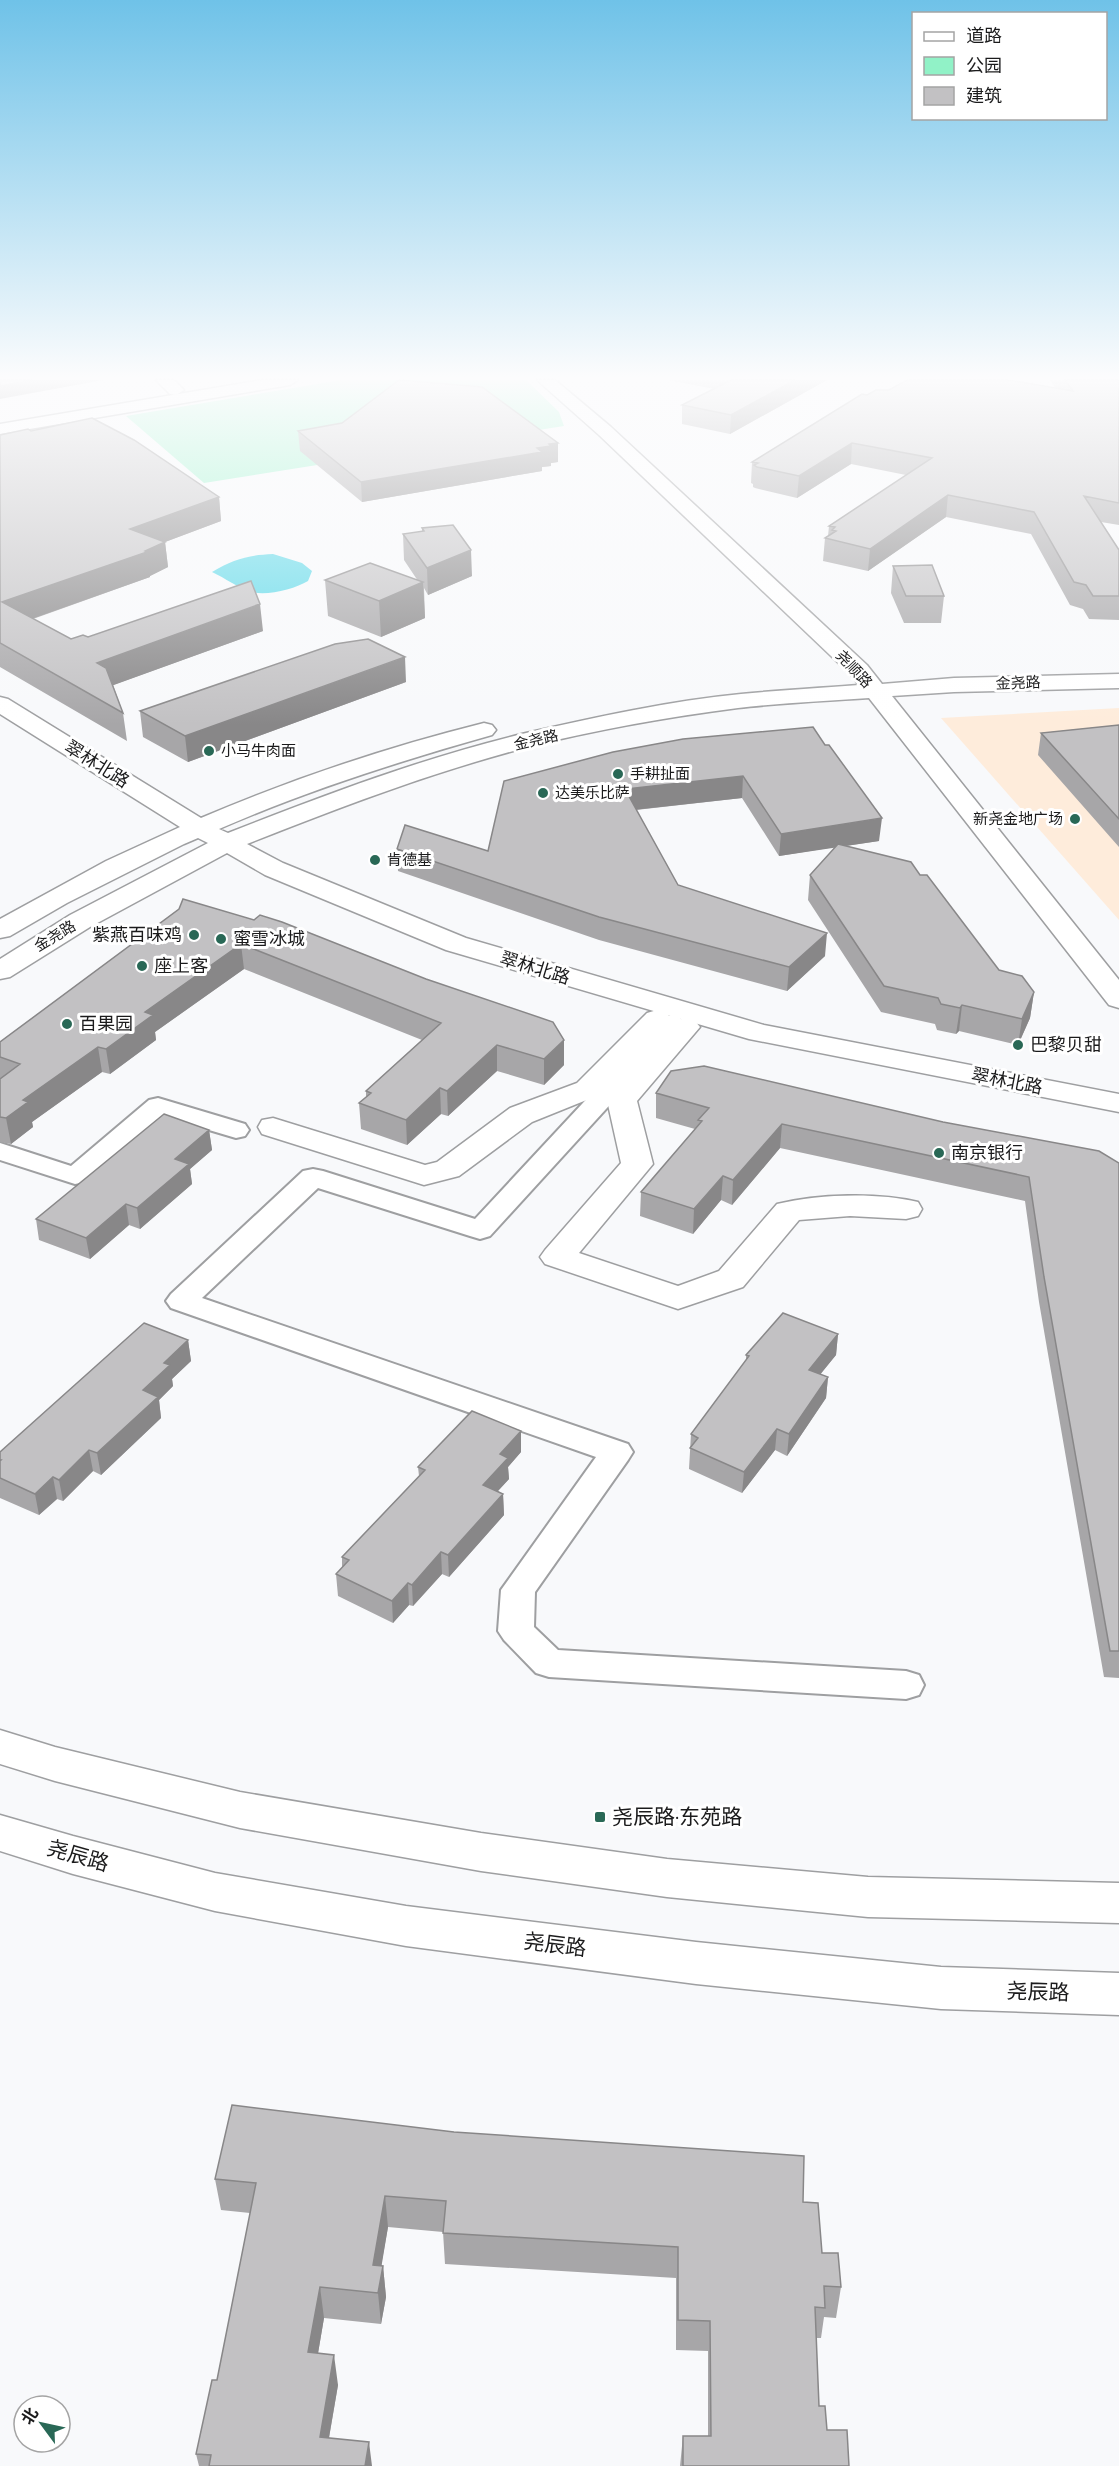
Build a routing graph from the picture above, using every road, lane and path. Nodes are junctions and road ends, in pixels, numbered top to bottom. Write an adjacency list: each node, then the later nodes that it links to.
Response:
1 (672, 495): 3 (main road, 尧顺路)
2 (1119, 663): 3 (main road, 金尧路)
3 (866, 680): 4 (main road, 金尧路); 7 (main road, 金尧路); 8 (main road, 金尧路); 11 (main road, 尧顺路)
4 (1119, 681)
5 (0, 704): 7 (main road, 翠林北路)
6 (0, 726): 7 (main road, 翠林北路)
7 (186, 833): 8 (main road, 翠林北路); 9 (main road, 金尧路)
8 (216, 850): 10 (main road, 金尧路); 12 (main road, 翠林北路); 13 (main road, 翠林北路)
9 (0, 930)
10 (0, 971)
11 (1119, 999)
12 (671, 1023): 14 (main road, 翠林北路); 15 (main road); 18 (main road); 19 (street)
13 (1119, 1102)
14 (1119, 1122)
15 (273, 1127)
16 (236, 1130): 17 (street)
17 (0, 1151)
18 (906, 1209)
19 (906, 1685)
20 (0, 1747): 22 (main road)
21 (0, 1833): 23 (main road, 尧辰路)
22 (1119, 1903)
23 (1119, 1995)

